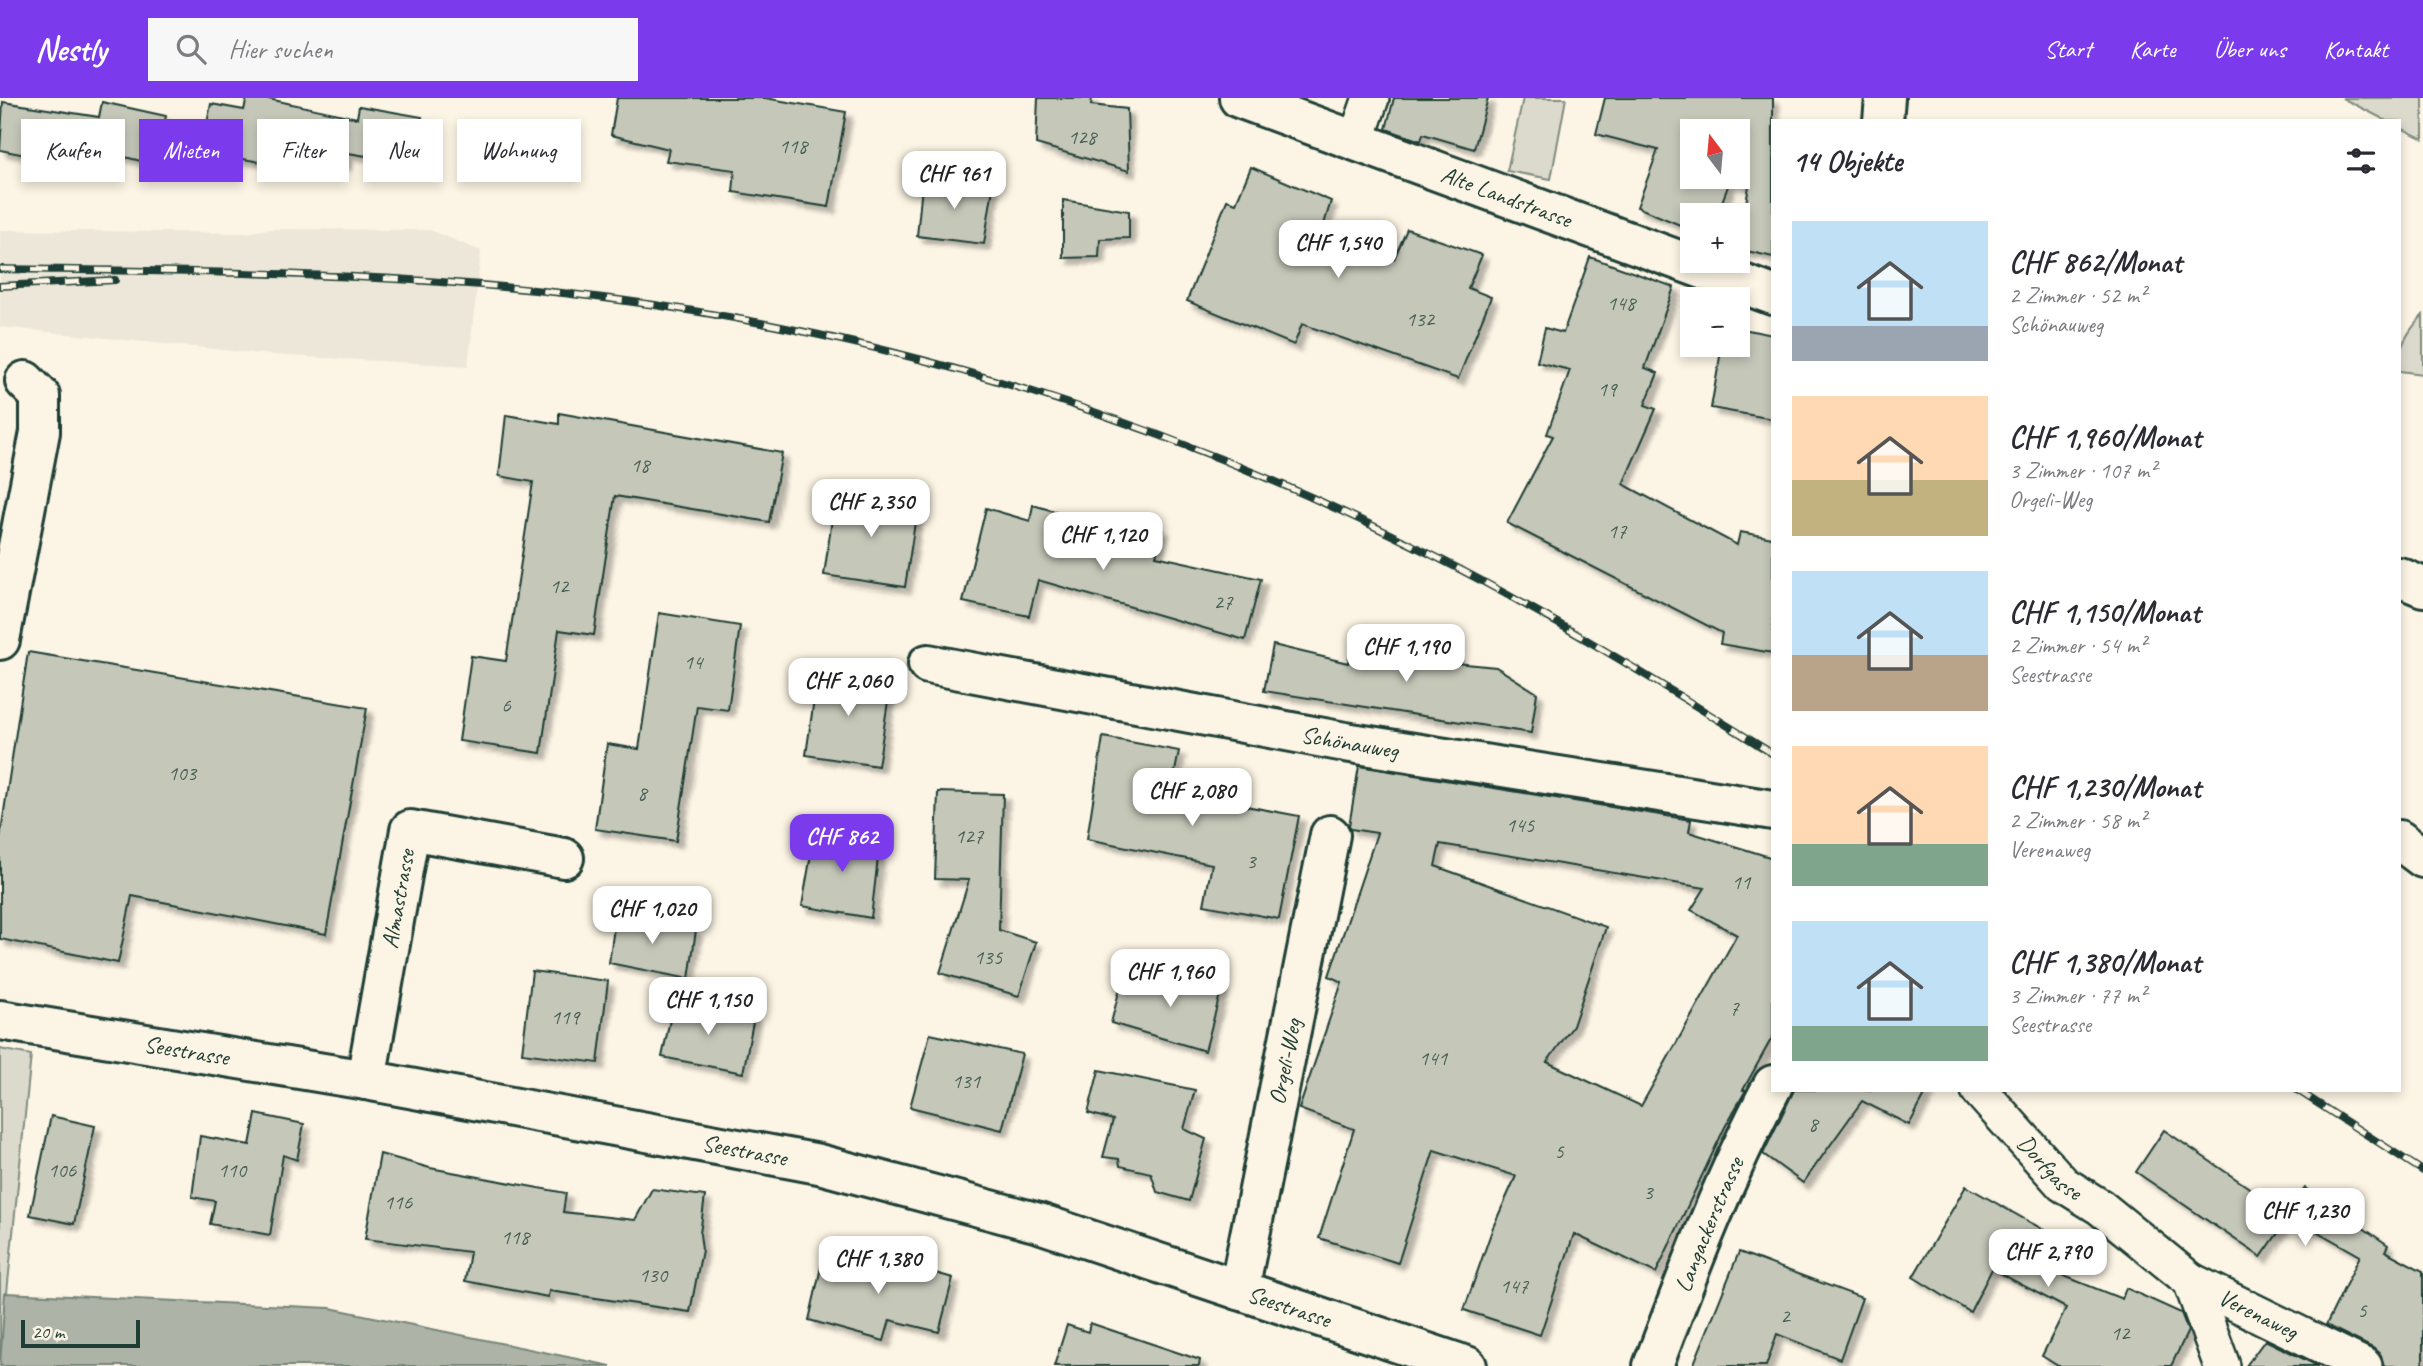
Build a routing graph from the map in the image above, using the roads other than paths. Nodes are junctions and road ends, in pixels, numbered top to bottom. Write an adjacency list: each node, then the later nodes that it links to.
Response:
1 (1239, 98): 5 (street, Alte Landstrasse)
2 (1371, 98): 5 (street)
3 (1885, 98): 4 (street)
4 (1883, 119)
5 (1356, 141): 6 (street, Alte Landstrasse)
6 (1771, 294)
7 (25, 382): 10 (street)
8 (2401, 578): 9 (street)
9 (2423, 587)
10 (0, 640)
11 (928, 664): 12 (street, Schönauweg)
12 (1771, 810)
13 (1329, 835): 22 (street, Orgeli-Weg)
14 (2401, 842): 16 (street)
15 (564, 858): 18 (street, Almastrasse)
16 (2423, 859)
17 (0, 1020): 18 (street, Seestrasse)
18 (366, 1080): 22 (street, Seestrasse)
19 (1771, 1089): 24 (street, Langackerstrasse)
20 (1981, 1092): 21 (street, Dorfgasse)
21 (2191, 1281): 25 (street); 26 (street, Verenaweg)
22 (1239, 1290): 23 (street, Seestrasse)
23 (1467, 1366)
24 (1653, 1366)
25 (2222, 1366)
26 (2364, 1366)

